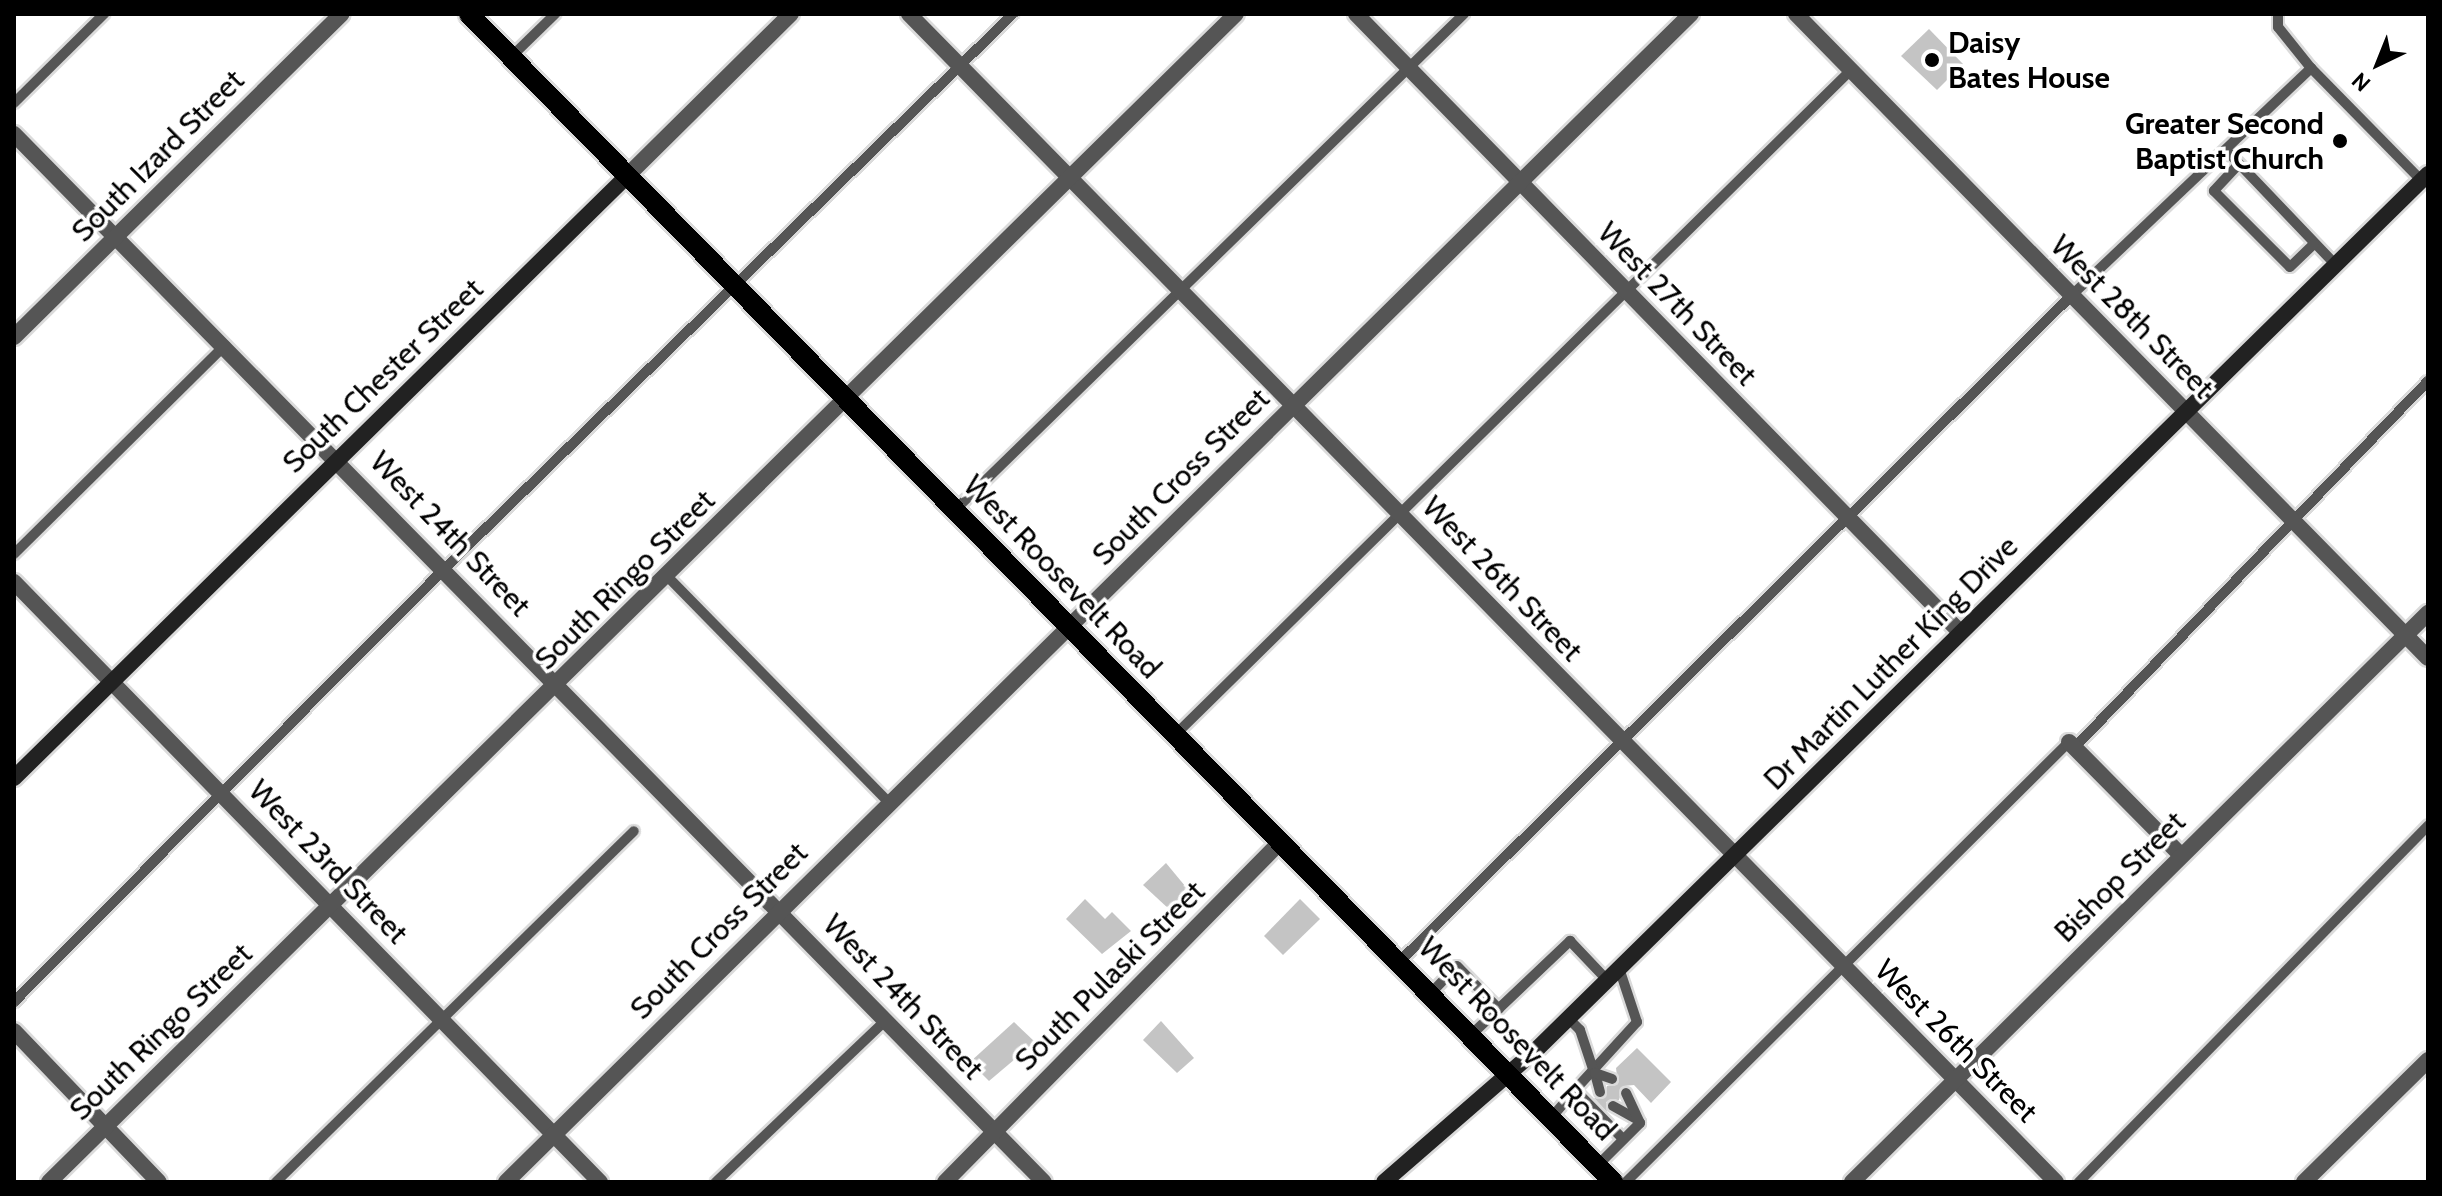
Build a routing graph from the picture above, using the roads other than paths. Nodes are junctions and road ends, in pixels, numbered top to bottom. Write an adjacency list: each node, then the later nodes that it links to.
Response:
1 (104, 14): 19 (lane)
2 (341, 14): 27 (street, South Izard Street)
3 (469, 14): 14 (main road, West Roosevelt Road)
4 (555, 14): 14 (lane)
5 (791, 14): 23 (street, South Chester Street)
6 (909, 14): 15 (street, West 26th Street)
7 (1013, 14): 15 (lane)
8 (1236, 14): 24 (street, South Ringo Street)
9 (1356, 14): 16 (street, West 27th Street)
10 (1464, 14): 16 (lane)
11 (1691, 14): 26 (street, South Cross Street)
12 (1796, 14): 18 (street, West 28th Street)
13 (2278, 14): 17 (lane)
14 (511, 57): 23 (main road, West Roosevelt Road)
15 (960, 66): 24 (street, West 26th Street); 30 (lane)
16 (1408, 67): 26 (street, West 27th Street); 31 (lane)
17 (2311, 68): 21 (lane); 25 (lane)
18 (1851, 70): 32 (lane); 33 (street, West 28th Street)
19 (14, 103)
20 (14, 134): 27 (street, West 24th Street)
21 (2226, 150): 22 (lane); 33 (lane)
22 (2237, 166): 28 (lane); 28 (lane)
23 (626, 177): 30 (main road, West Roosevelt Road); 40 (street, South Chester Street)
24 (1069, 177): 31 (street, West 26th Street); 37 (street, South Ringo Street)
25 (2425, 178): 29 (street, Dr Martin Luther King Drive)
26 (1517, 182): 32 (street, West 27th Street); 38 (street, South Cross Street)
27 (118, 236): 34 (street, South Izard Street); 35 (street, West 24th Street)
28 (2314, 244): 29 (lane)
29 (2336, 265): 39 (street, Dr Martin Luther King Drive)
30 (735, 285): 37 (main road, West Roosevelt Road); 46 (lane)
31 (1179, 289): 38 (street, West 26th Street); 41 (lane)
32 (1629, 294): 42 (lane); 43 (street, West 27th Street)
33 (2071, 296): 39 (street, West 28th Street); 43 (lane)
34 (14, 337)
35 (225, 345): 40 (street, West 24th Street); 45 (lane)
36 (2428, 381): 44 (lane)
37 (848, 400): 41 (main road, West Roosevelt Road); 47 (street, South Ringo Street)
38 (1293, 406): 42 (street, West 26th Street); 50 (street, South Cross Street)
39 (2186, 412): 44 (street, West 28th Street); 51 (street, Dr Martin Luther King Drive)
40 (337, 459): 46 (street, West 24th Street); 54 (street, South Chester Street)
41 (955, 510): 50 (main road, West Roosevelt Road)
42 (1398, 513): 56 (lane); 57 (street, West 26th Street)
43 (1847, 518): 51 (street, West 27th Street); 57 (lane)
44 (2293, 521): 52 (street, West 28th Street); 58 (lane)
45 (14, 554)
46 (444, 569): 55 (street, West 24th Street); 60 (lane)
47 (667, 576): 55 (street, South Ringo Street); 61 (lane)
48 (14, 582): 54 (street, West 23rd Street)
49 (2428, 613): 52 (street, Bishop Street)
50 (1070, 626): 56 (main road, West Roosevelt Road); 61 (street, South Cross Street)
51 (1960, 632): 66 (street, Dr Martin Luther King Drive)
52 (2405, 635): 53 (street, West 28th Street); 65 (street, Bishop Street)
53 (2428, 658)
54 (112, 683): 59 (street, South Chester Street); 60 (street, West 23rd Street)
55 (558, 686): 67 (street, South Ringo Street); 68 (street, West 24th Street)
56 (1174, 736): 64 (main road, West Roosevelt Road)
57 (1623, 742): 66 (street, West 26th Street); 69 (lane)
58 (2072, 744): 65 (street); 70 (lane)
59 (14, 778)
60 (222, 791): 67 (street, West 23rd Street); 73 (lane)
61 (888, 802): 68 (street, South Cross Street)
62 (2428, 826): 109 (lane)
63 (634, 831): 75 (lane)
64 (1280, 842): 69 (main road, West Roosevelt Road); 92 (street, South Pulaski Street)
65 (2181, 855): 84 (street, Bishop Street)
66 (1735, 857): 70 (street, West 26th Street); 71 (street, Dr Martin Luther King Drive)
67 (331, 905): 75 (street, West 23rd Street); 91 (street, South Ringo Street)
68 (779, 910): 77 (street, West 24th Street); 93 (street, South Cross Street)
69 (1400, 961): 72 (main road, West Roosevelt Road)
70 (1842, 966): 84 (street, West 26th Street); 106 (lane)
71 (1613, 974): 74 (lane); 76 (street, Dr Martin Luther King Drive); 81 (lane)
72 (1431, 993): 74 (lane); 79 (main road, West Roosevelt Road)
73 (14, 1002)
74 (1499, 1009): 79 (lane)
75 (441, 1018): 93 (street, West 23rd Street); 99 (lane)
76 (1568, 1018): 81 (lane); 82 (street, Dr Martin Luther King Drive)
77 (886, 1020): 92 (street, West 24th Street); 102 (lane)
78 (14, 1031): 91 (street)
79 (1471, 1035): 82 (main road, West Roosevelt Road)
80 (2428, 1060): 110 (street)
81 (1593, 1071): 83 (lane); 85 (lane); 86 (lane)
82 (1509, 1075): 89 (main road, West Roosevelt Road); 96 (street, Dr Martin Luther King Drive)
83 (1612, 1079)
84 (1956, 1082): 107 (street, Bishop Street); 108 (street, West 26th Street)
85 (1575, 1090): 89 (lane); 94 (lane)
86 (1600, 1092)
87 (1626, 1093): 90 (lane)
88 (1613, 1106): 90 (lane)
89 (1551, 1118): 95 (main road, West Roosevelt Road)
90 (1635, 1118): 94 (lane)
91 (105, 1126): 97 (street, South Ringo Street); 98 (street)
92 (995, 1132): 103 (street, South Pulaski Street); 104 (street, West 24th Street)
93 (553, 1136): 100 (street, South Cross Street); 101 (street, West 23rd Street)
94 (1623, 1139): 95 (lane)
95 (1597, 1166): 105 (main road, West Roosevelt Road)
96 (1392, 1180)
97 (49, 1182)
98 (159, 1182)
99 (276, 1182)
100 (506, 1182)
101 (600, 1182)
102 (716, 1182)
103 (945, 1182)
104 (1044, 1182)
105 (1613, 1182)
106 (1626, 1182)
107 (1852, 1182)
108 (2056, 1182)
109 (2079, 1182)
110 (2304, 1182)

